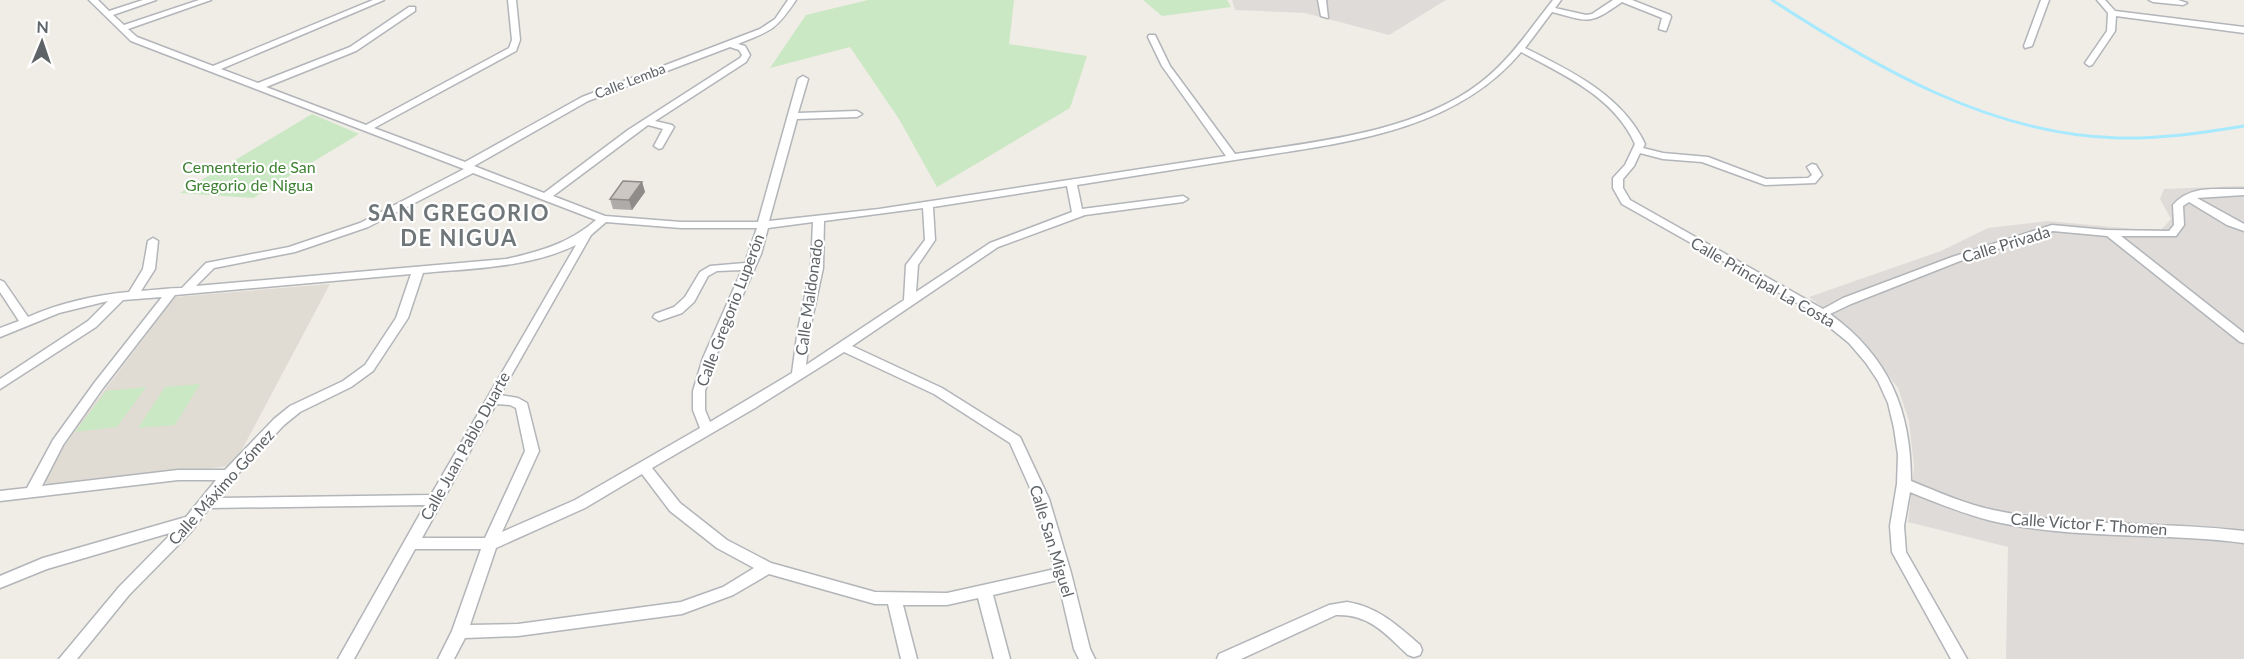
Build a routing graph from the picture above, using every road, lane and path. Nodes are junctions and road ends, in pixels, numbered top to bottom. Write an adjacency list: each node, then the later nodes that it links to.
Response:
1 (93, 0): 18 (street)
2 (152, 0): 18 (street)
3 (207, 0): 20 (street)
4 (380, 0): 28 (street)
5 (512, 0): 34 (street)
6 (792, 0): 24 (street, Calle Lemba)
7 (1322, 0): 19 (street)
8 (1557, 0): 16 (street)
9 (1619, 0): 16 (street)
10 (1625, 0): 21 (street)
11 (2044, 0): 25 (street)
12 (2101, 0): 17 (street)
13 (2153, 0): 14 (street)
14 (2183, 3)
15 (412, 9): 30 (street)
16 (1550, 9): 26 (street)
17 (2112, 13): 22 (street); 27 (street)
18 (107, 15): 20 (street)
19 (1325, 16)
20 (122, 28): 28 (street)
21 (1663, 29)
22 (2244, 30)
23 (1152, 37): 37 (street)
24 (731, 44): 33 (street); 39 (street, Calle Lemba)
25 (2028, 46)
26 (1519, 48): 36 (street); 37 (street)
27 (2089, 63)
28 (211, 70): 30 (street)
29 (803, 79): 32 (street, Calle Gregorio Luperón)
30 (257, 87): 34 (street)
31 (857, 114): 32 (street)
32 (793, 116): 49 (street, Calle Gregorio Luperón)
33 (647, 122): 35 (street); 43 (street)
34 (367, 128): 39 (street)
35 (659, 146)
36 (1637, 149): 38 (street); 61 (street, Calle Principal La Costa)
37 (1233, 158): 40 (street)
38 (1812, 167)
39 (469, 168): 43 (street); 57 (street, Calle Lemba)
40 (1071, 183): 45 (street); 46 (street)
41 (2244, 192): 42 (street)
42 (2187, 196): 50 (street); 51 (street, Calle Privada)
43 (545, 197): 47 (street)
44 (1183, 199): 46 (street)
45 (928, 205): 48 (street); 60 (street)
46 (1078, 214): 60 (street)
47 (603, 219): 49 (street); 52 (street)
48 (819, 219): 49 (street); 67 (street, Calle Maldonado)
49 (762, 225): 54 (street, Calle Gregorio Luperón)
50 (2244, 228)
51 (2110, 233): 61 (street, Calle Privada); 65 (street)
52 (587, 235): 55 (street); 69 (street, Calle Juan Pablo Duarte)
53 (153, 241): 59 (street)
54 (750, 266): 62 (street); 70 (street, Calle Gregorio Luperón)
55 (418, 271): 57 (street); 72 (street, Calle Máximo Gómez)
56 (0, 284): 63 (street)
57 (187, 289): 58 (street)
58 (173, 290): 59 (street); 74 (street)
59 (126, 295): 63 (street); 68 (street)
60 (910, 300): 66 (street)
61 (1822, 314): 73 (street, Calle Principal La Costa)
62 (659, 316)
63 (26, 322): 64 (street)
64 (0, 333)
65 (2244, 339)
66 (843, 347): 67 (street); 83 (street, Calle San Miguel)
67 (798, 375): 70 (street)
68 (0, 385)
69 (492, 399): 76 (street, Calle Juan Pablo Duarte); 81 (street)
70 (707, 430): 71 (street)
71 (644, 467): 81 (street); 82 (street)
72 (228, 475): 74 (street); 77 (street, Calle Máximo Gómez)
73 (1904, 483): 79 (street, Calle Víctor F. Thomen); 96 (street, Calle Principal La Costa)
74 (32, 492): 75 (street)
75 (0, 496)
76 (435, 500): 77 (street); 80 (street, Calle Juan Pablo Duarte)
77 (206, 503): 78 (street, Calle Máximo Gómez)
78 (192, 521): 84 (street); 89 (street, Calle Máximo Gómez)
79 (2244, 537)
80 (411, 543): 81 (street); 90 (street, Calle Juan Pablo Duarte)
81 (490, 544): 87 (street)
82 (767, 568): 86 (street); 87 (street)
83 (1064, 573): 85 (street); 94 (street, Calle San Miguel)
84 (0, 582)
85 (984, 591): 86 (street); 93 (street)
86 (894, 599): 92 (street)
87 (460, 632): 91 (street)
88 (1414, 650): 95 (street)
89 (67, 659)
90 (346, 659)
91 (446, 659)
92 (909, 659)
93 (1002, 659)
94 (1087, 659)
95 (1225, 659)
96 (1959, 659)

